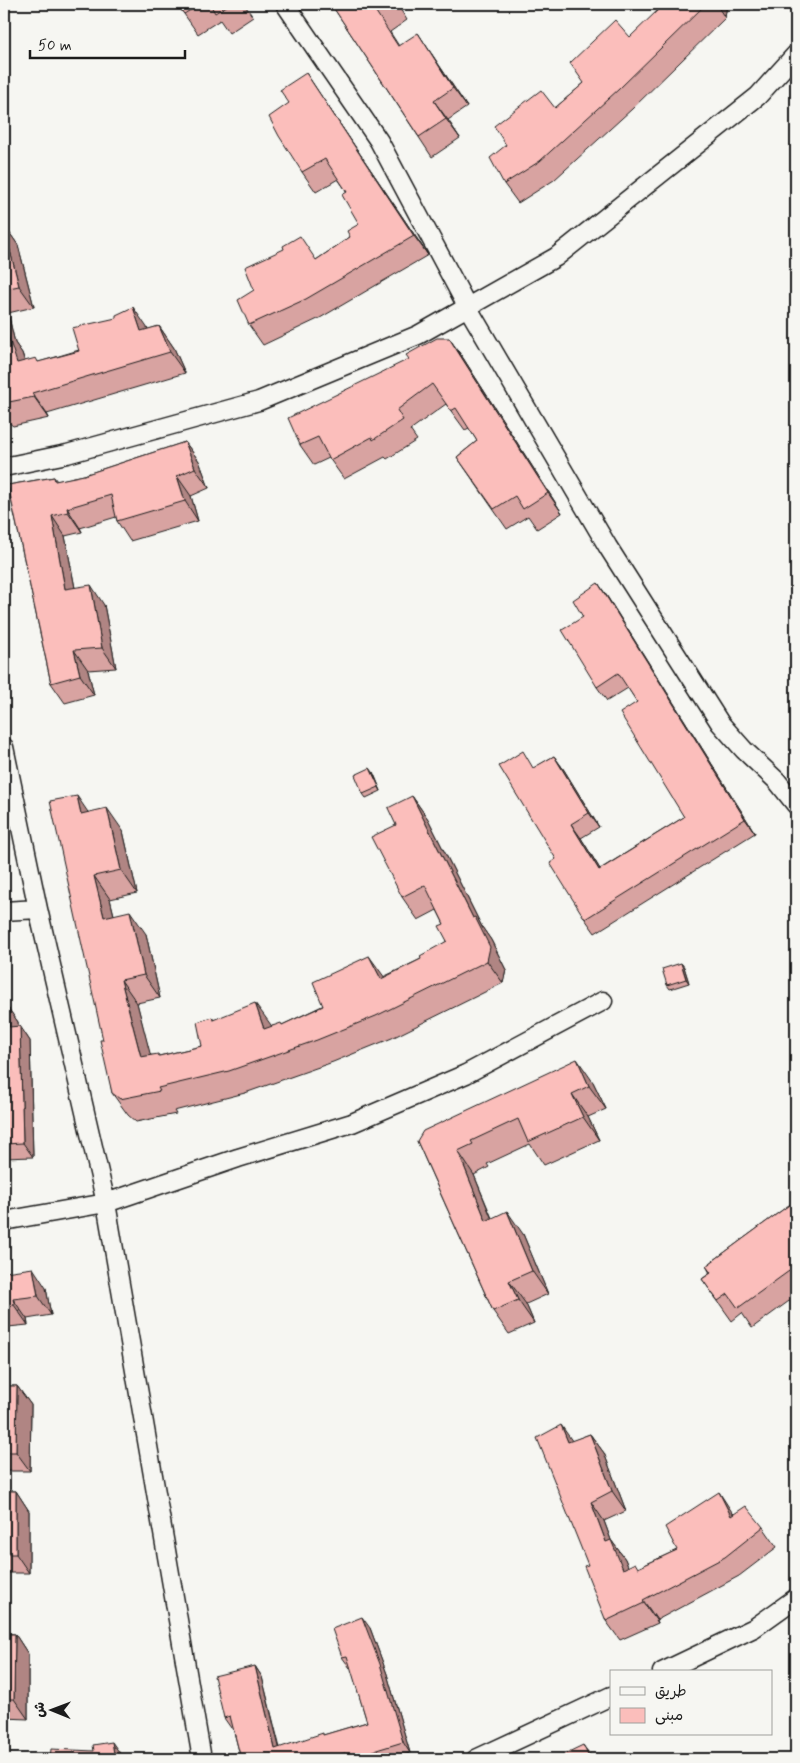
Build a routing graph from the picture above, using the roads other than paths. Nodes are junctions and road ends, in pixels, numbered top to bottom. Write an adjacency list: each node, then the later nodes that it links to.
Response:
1 (285, 4): 3 (street)
2 (796, 54): 3 (street)
3 (468, 308): 4 (street); 6 (street)
4 (4, 467)
5 (4, 747): 7 (street)
6 (796, 805)
7 (38, 909): 8 (street); 10 (street)
8 (4, 911)
9 (603, 1001): 10 (street)
10 (106, 1203): 11 (street); 15 (street)
11 (4, 1221)
12 (796, 1598): 13 (street)
13 (666, 1670)
14 (610, 1696): 16 (street)
15 (202, 1759)
16 (476, 1759)

